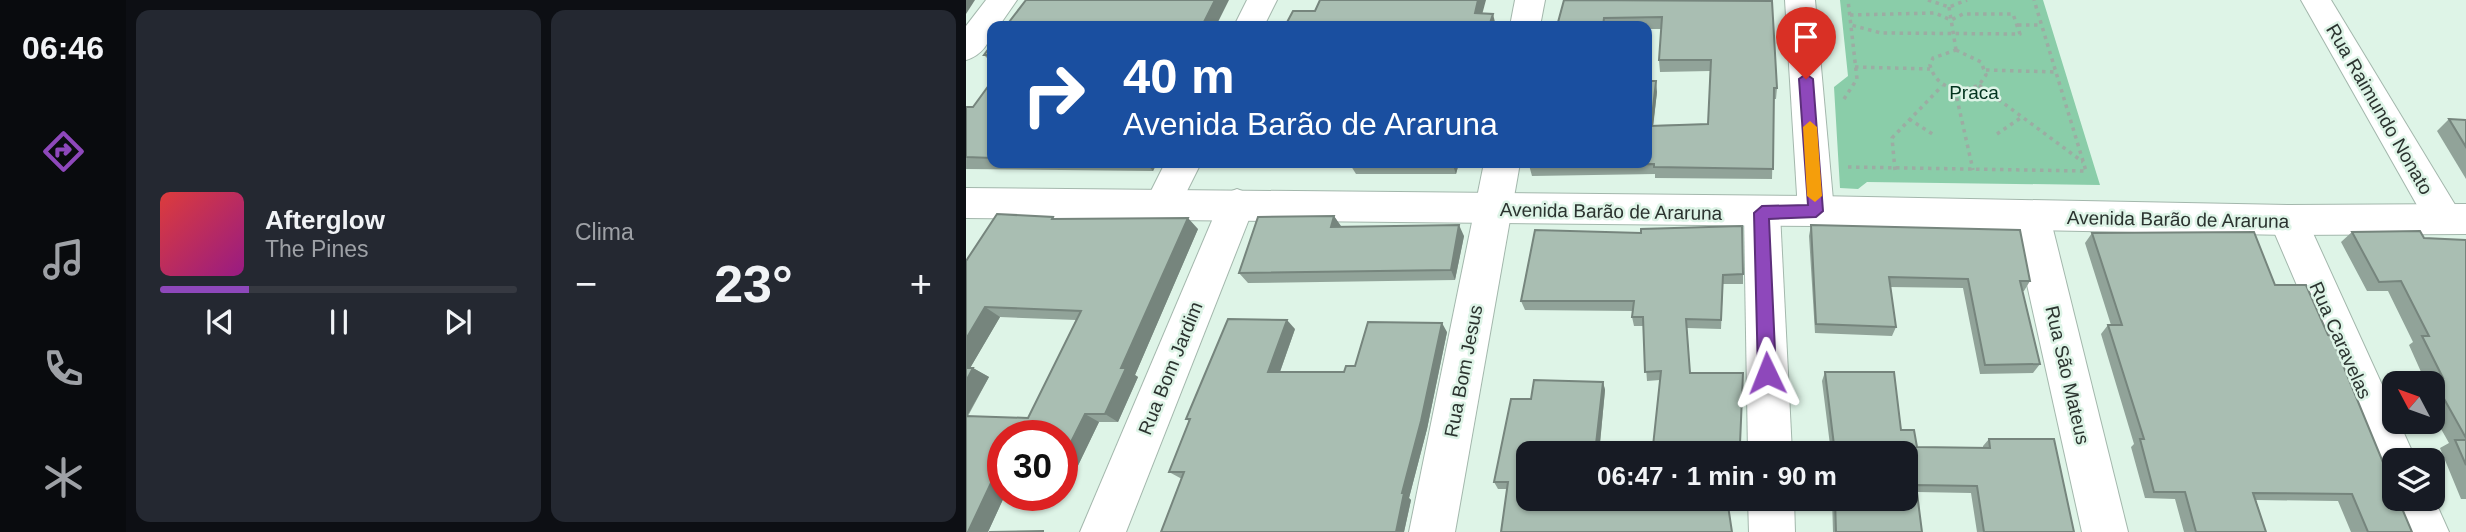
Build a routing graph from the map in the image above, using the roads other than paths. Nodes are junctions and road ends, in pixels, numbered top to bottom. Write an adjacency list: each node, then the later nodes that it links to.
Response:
1 (1002, 0): 8 (street)
2 (1262, 0): 6 (street)
3 (1530, 0): 7 (street)
4 (1800, 0): 15 (street)
5 (2316, 0): 18 (street, Rua Raimundo Nonato)
6 (1252, 21)
7 (1526, 21)
8 (966, 49)
9 (1180, 168): 11 (street)
10 (1501, 168): 14 (street, Rua Bom Jesus)
11 (1163, 203): 12 (street, Avenida Barão de Araruna); 13 (street, Avenida Barão de Araruna)
12 (1237, 204): 14 (street, Avenida Barão de Araruna); 24 (street, Rua Bom Jardim)
13 (969, 207)
14 (1493, 209): 16 (street, Avenida Barão de Araruna); 25 (street, Rua Bom Jesus)
15 (1816, 211): 16 (street, Avenida Barão de Araruna); 17 (street, Avenida Barão de Araruna)
16 (1762, 213): 20 (street)
17 (2031, 217): 19 (street, Avenida Barão de Araruna); 27 (street, Rua São Mateus)
18 (2455, 219): 19 (street, Avenida Barão de Araruna)
19 (2288, 220): 21 (street, Rua Caravelas)
20 (1770, 441)
21 (2389, 448)
22 (1771, 511): 26 (street)
23 (2416, 511): 28 (street)
24 (1103, 532)
25 (1432, 532)
26 (1772, 532)
27 (2105, 532)
28 (2426, 532)

